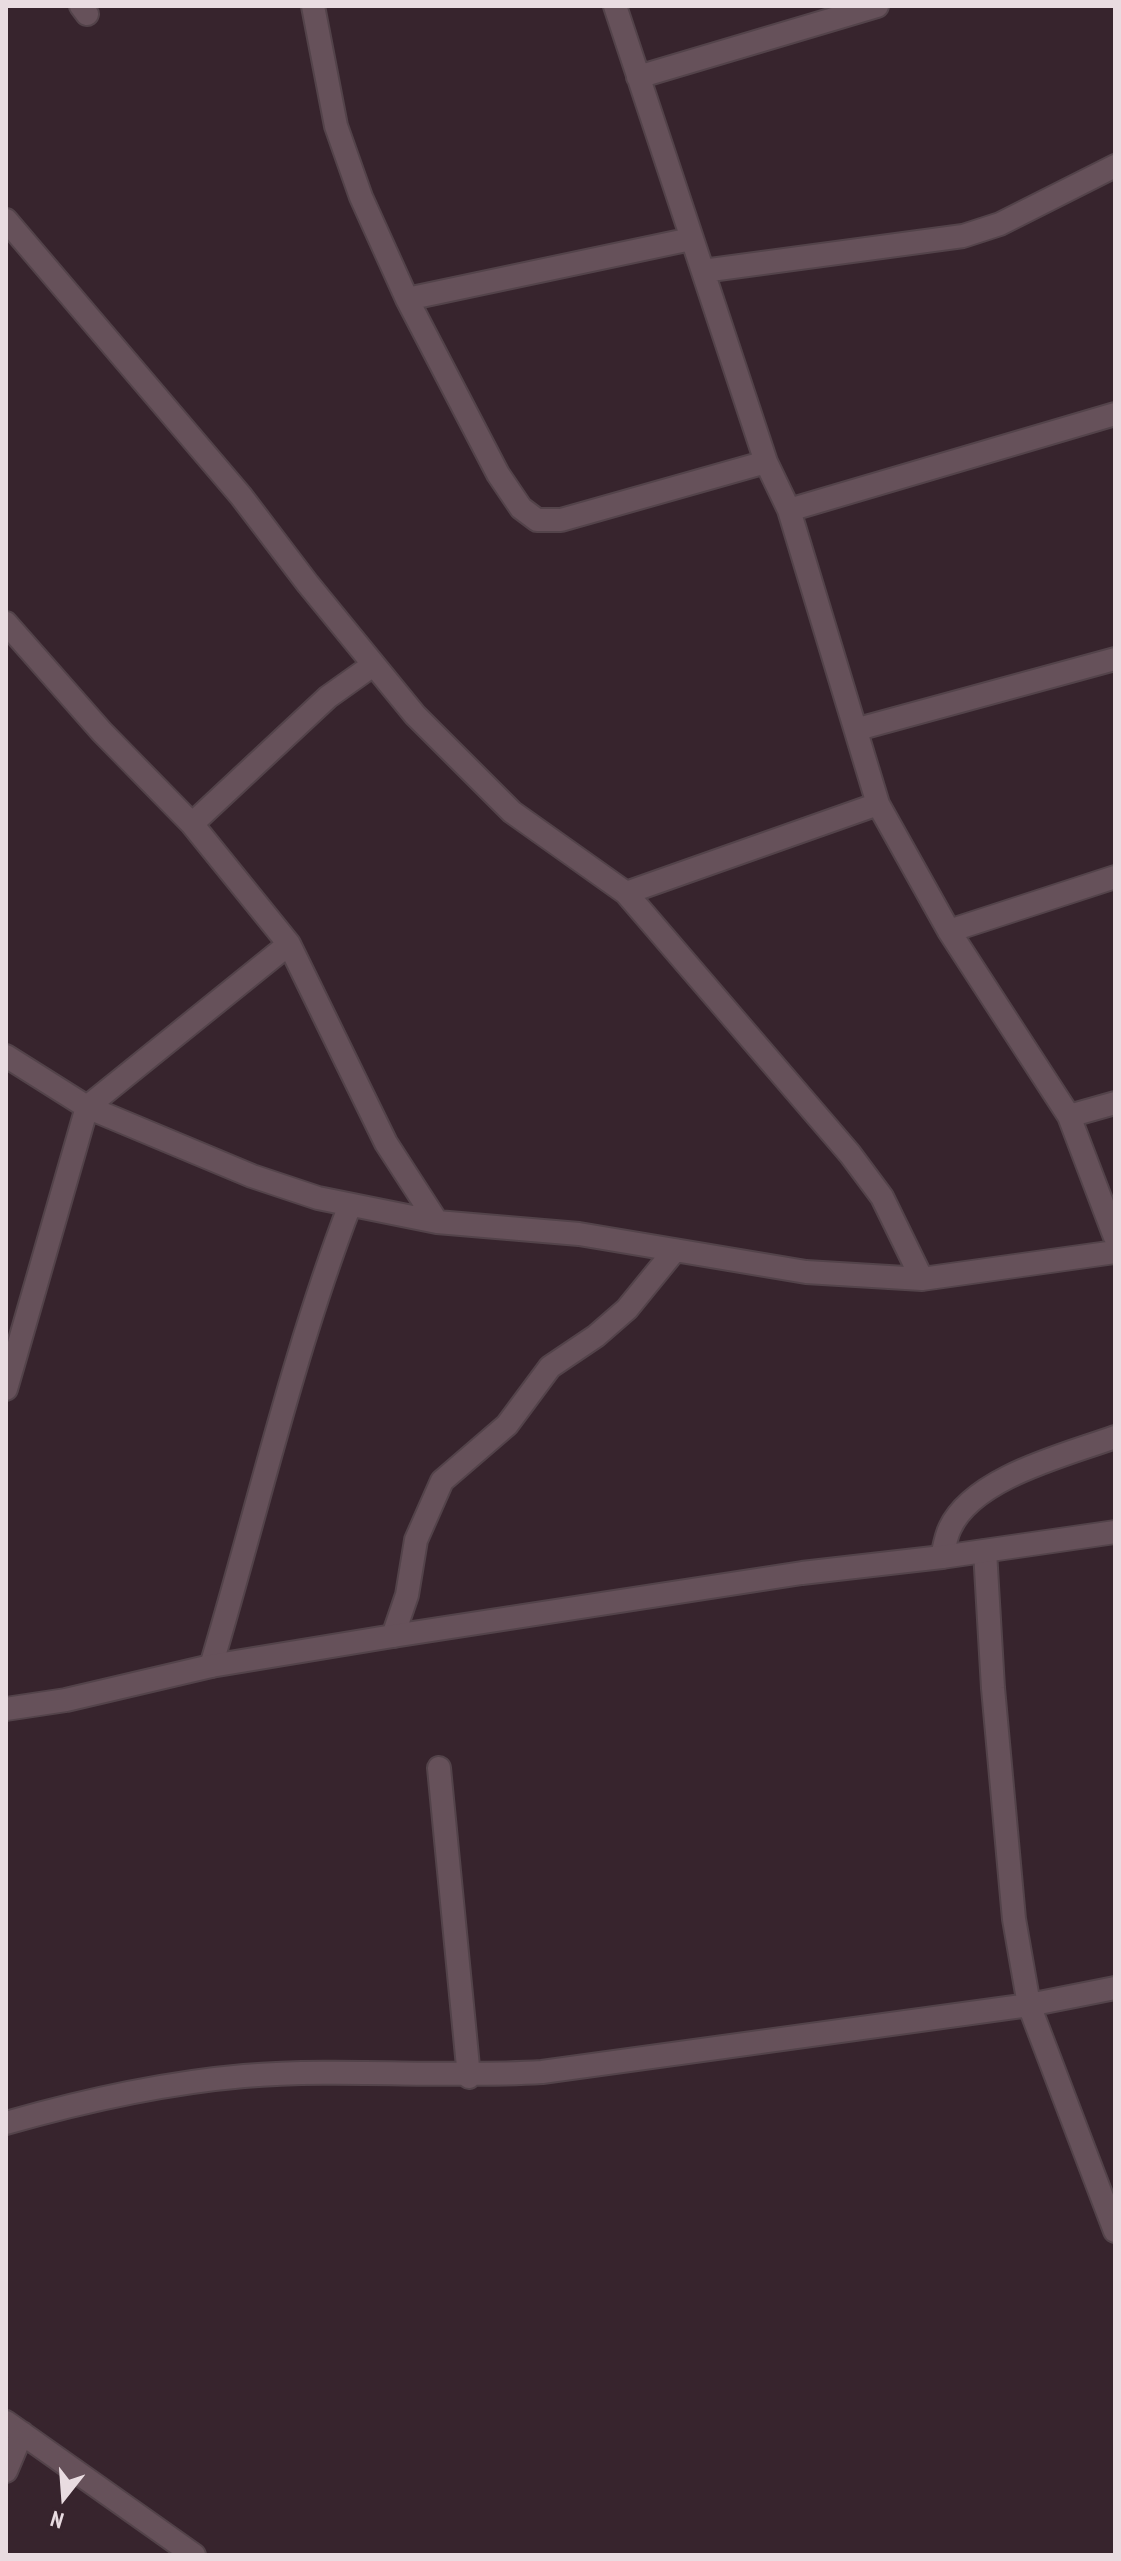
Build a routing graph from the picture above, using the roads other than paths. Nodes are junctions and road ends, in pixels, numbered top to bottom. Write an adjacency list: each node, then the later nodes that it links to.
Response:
1 (313, 6): 9 (street)
2 (615, 6): 4 (street)
3 (877, 6): 4 (street)
4 (638, 77): 7 (street)
5 (1115, 166): 8 (street)
6 (6, 220): 15 (street)
7 (691, 239): 8 (street); 9 (street)
8 (703, 271): 11 (street)
9 (407, 299): 11 (street)
10 (1115, 414): 12 (street)
11 (766, 462): 12 (street)
12 (789, 510): 16 (street)
13 (6, 623): 18 (street)
14 (1115, 659): 16 (street)
15 (373, 665): 18 (street); 20 (street)
16 (858, 729): 17 (street)
17 (878, 804): 20 (street); 21 (street)
18 (192, 824): 22 (street)
19 (1115, 877): 21 (street)
20 (626, 893): 32 (street)
21 (949, 931): 26 (street)
22 (289, 944): 25 (street); 28 (street)
23 (6, 1056): 25 (street)
24 (1115, 1103): 26 (street)
25 (87, 1107): 27 (street); 33 (street)
26 (1069, 1116): 29 (street)
27 (350, 1205): 28 (street); 39 (street)
28 (437, 1222): 30 (street)
29 (1115, 1237)
30 (675, 1250): 32 (street); 38 (street)
31 (1115, 1252): 32 (street)
32 (922, 1279)
33 (6, 1389)
34 (1115, 1437): 37 (street)
35 (1115, 1532): 36 (street)
36 (985, 1551): 37 (street); 43 (street)
37 (942, 1557): 38 (street)
38 (393, 1636): 39 (street)
39 (211, 1666): 40 (street)
40 (6, 1709)
41 (439, 1768): 44 (street)
42 (1115, 1988): 43 (street)
43 (1029, 2005): 44 (street); 46 (street)
44 (469, 2077): 45 (street)
45 (6, 2123)
46 (1115, 2231)
47 (14, 2428): 48 (street); 49 (street)
48 (6, 2471)
49 (194, 2555)

